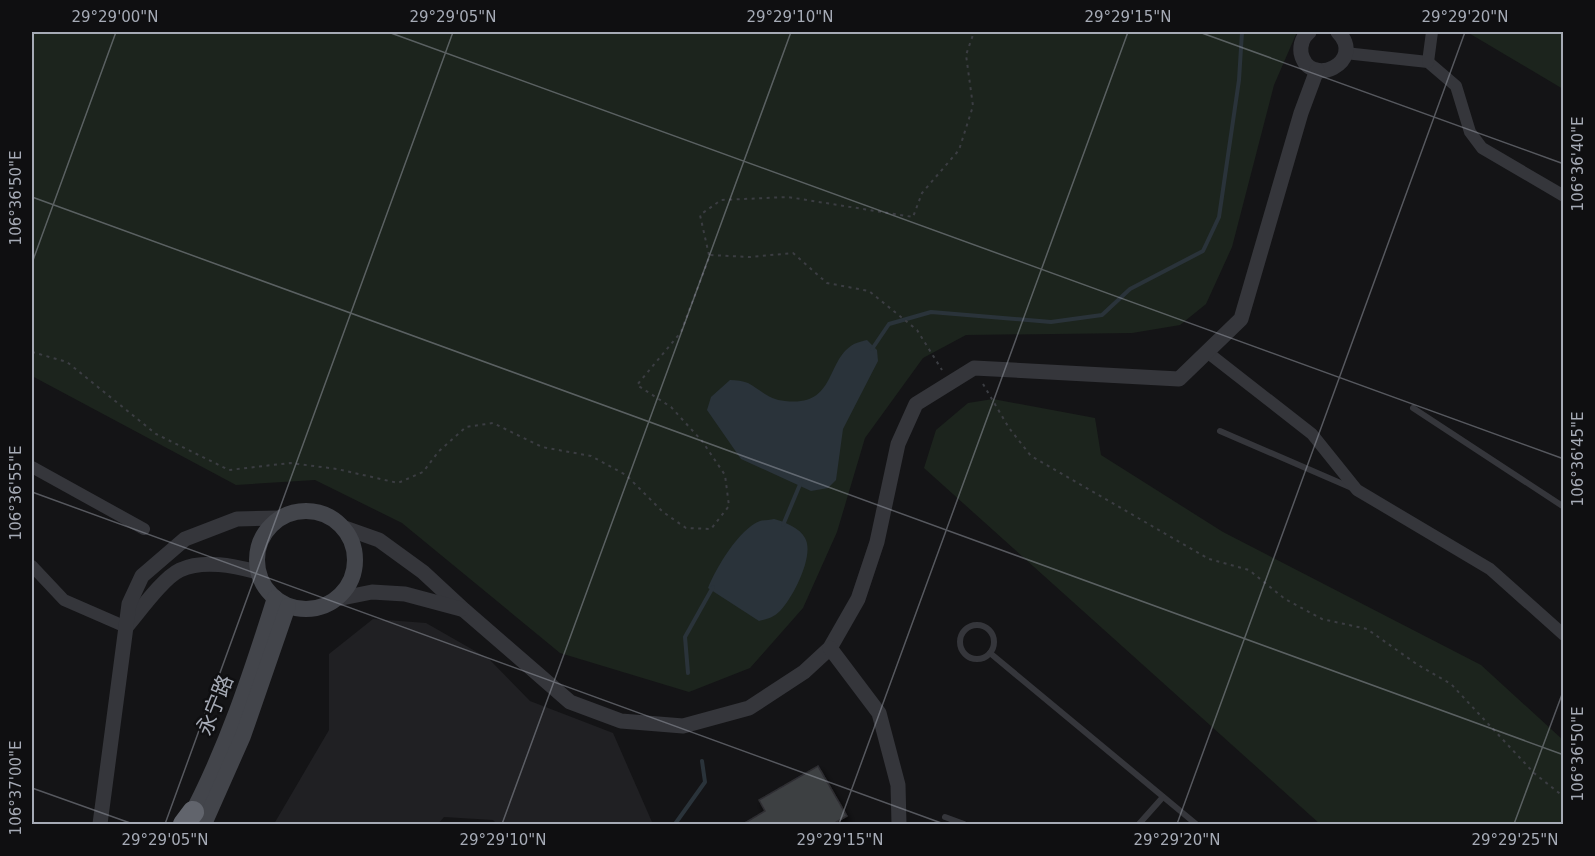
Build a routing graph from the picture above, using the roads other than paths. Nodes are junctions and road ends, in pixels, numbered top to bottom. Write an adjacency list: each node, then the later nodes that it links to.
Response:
1 (1309, 32): 5 (street)
2 (1432, 32): 4 (street)
3 (1343, 39): 4 (street); 5 (street)
4 (1428, 62): 6 (street)
5 (1317, 70): 7 (street)
6 (1563, 196)
7 (1207, 352): 11 (street); 23 (street)
8 (1413, 408): 12 (lane)
9 (1220, 431): 11 (lane)
10 (32, 467): 15 (street)
11 (1357, 490): 22 (street)
12 (1563, 507)
13 (279, 519): 14 (main road); 17 (main road); 21 (street)
14 (345, 528): 18 (main road); 20 (street)
15 (144, 529)
16 (32, 566): 21 (street)
17 (258, 572): 19 (main road); 21 (street)
18 (337, 599): 19 (main road); 20 (street)
19 (281, 602): 27 (main road, 永宁路)
20 (464, 610): 23 (street)
21 (126, 627): 28 (street)
22 (1563, 634)
23 (830, 648): 29 (street)
24 (990, 653): 24 (lane); 25 (lane)
25 (1163, 797): 31 (lane); 32 (lane)
26 (945, 817): 30 (lane)
27 (192, 821)
28 (100, 825)
29 (899, 825)
30 (964, 825)
31 (1139, 825)
32 (1196, 825)

